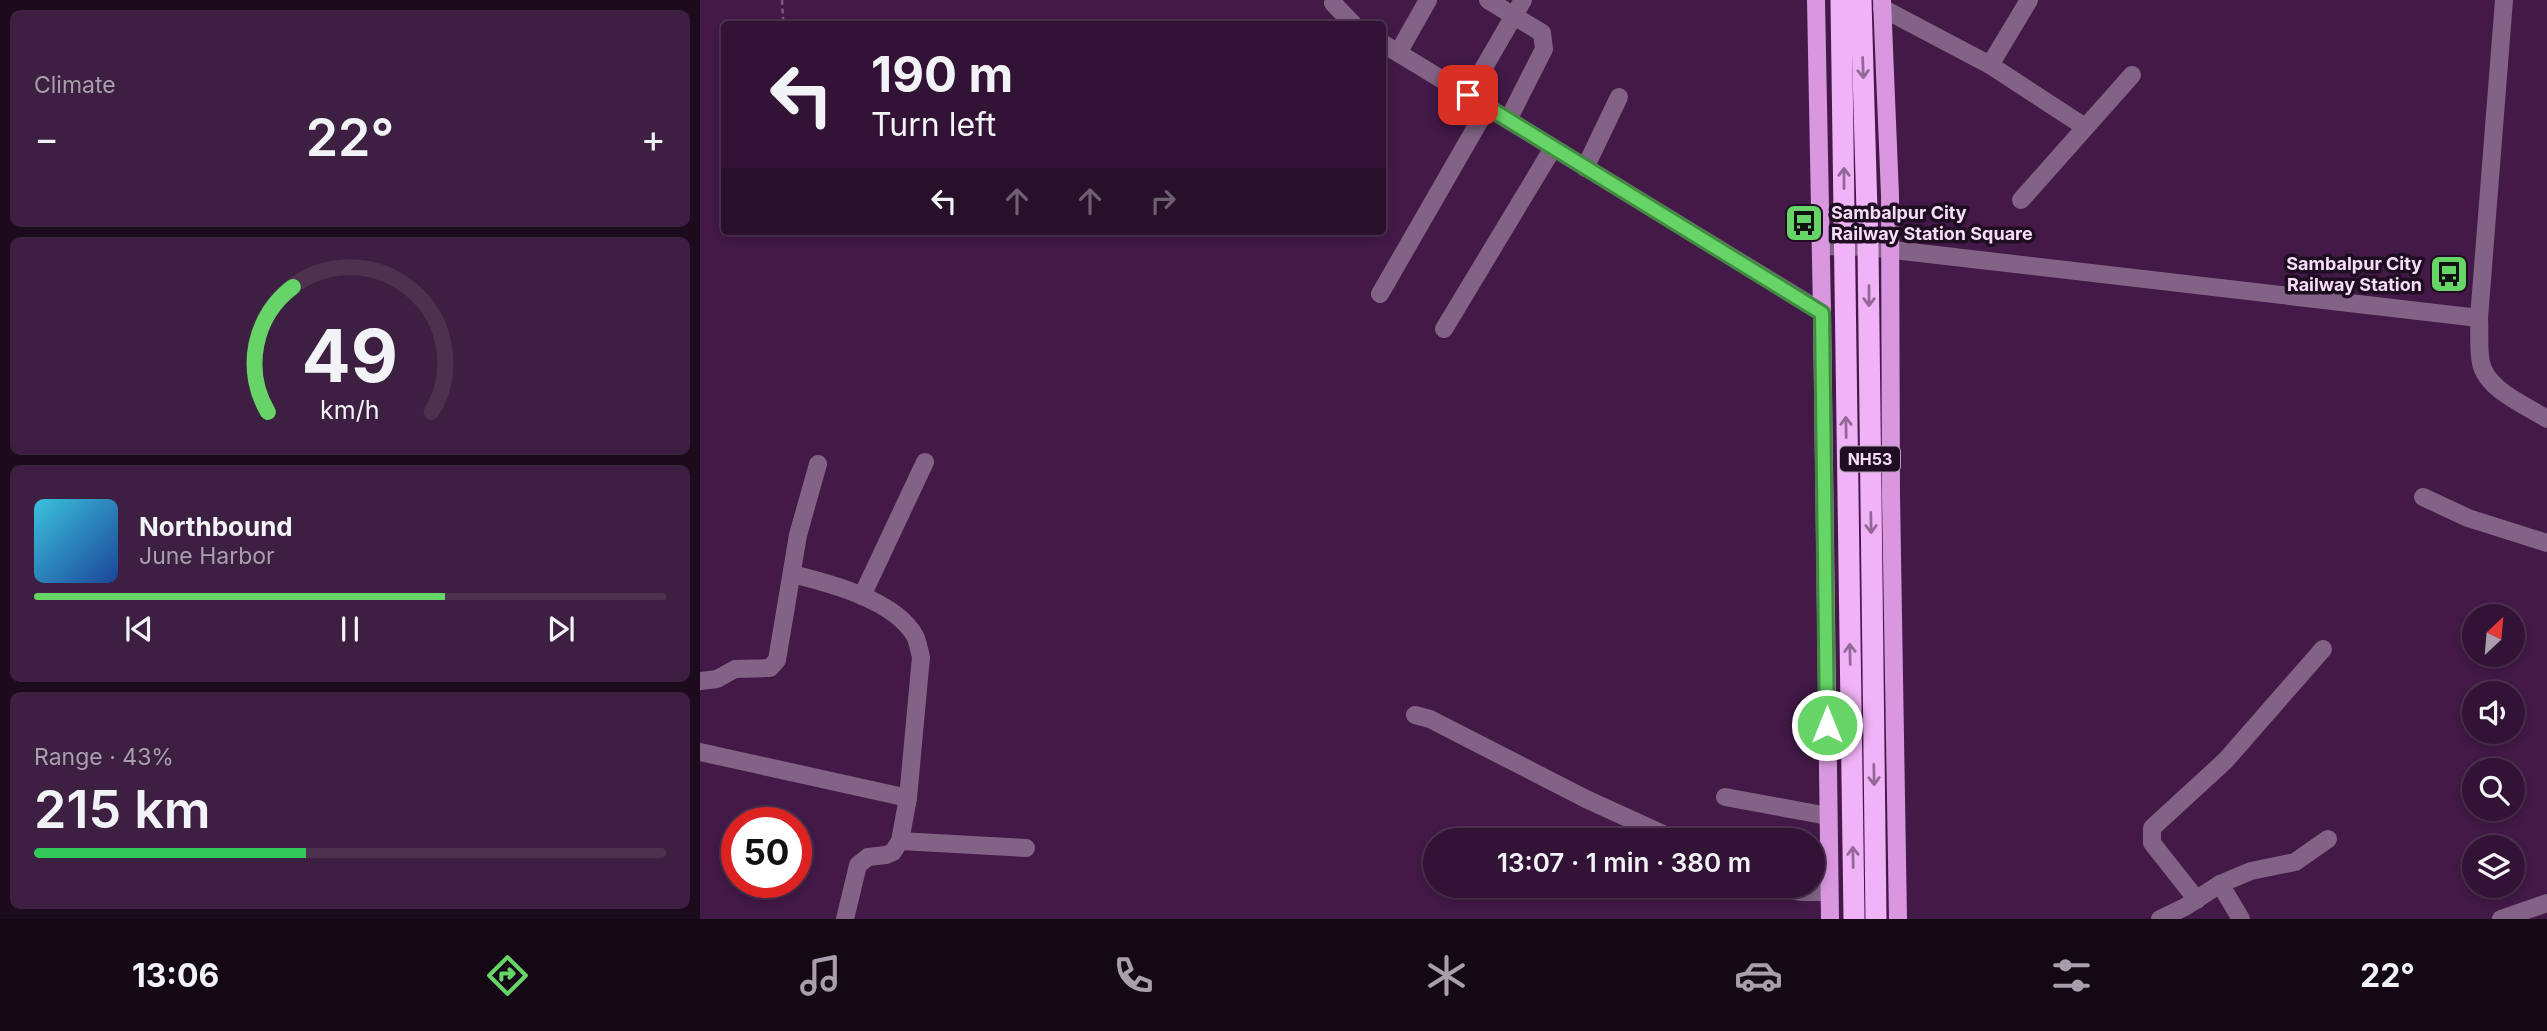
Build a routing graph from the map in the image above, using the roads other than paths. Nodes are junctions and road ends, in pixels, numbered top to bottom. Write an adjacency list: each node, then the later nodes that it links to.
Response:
1 (1334, 0): 11 (street)
2 (1428, 0): 13 (street)
3 (1488, 0): 10 (street)
4 (1816, 0): 24 (main road)
5 (1841, 0): 25 (highway, NH53, one-way to 5)
6 (1861, 0): 26 (highway, NH53, one-way to 26)
7 (2029, 0): 14 (street)
8 (2504, 0): 30 (street)
9 (1882, 4): 14 (street); 27 (main road)
10 (1518, 7): 16 (street); 19 (street)
11 (1350, 21)
12 (1386, 46): 13 (street)
13 (1398, 53): 16 (street)
14 (1990, 65): 20 (street)
15 (2132, 75): 20 (street)
16 (1468, 95): 18 (street)
17 (1619, 97): 22 (street)
18 (1487, 108): 19 (street); 28 (street)
19 (1508, 120): 21 (street)
20 (2085, 127): 23 (street)
21 (1553, 148): 22 (street); 31 (street)
22 (1585, 168): 29 (street)
23 (2021, 200)
24 (1821, 246): 25 (street); 29 (main road)
25 (1844, 246): 26 (street); 58 (highway, NH53, one-way to 25)
26 (1868, 247): 27 (street); 59 (highway, NH53, one-way to 59)
27 (1890, 249): 30 (street); 60 (main road)
28 (1380, 293)
29 (1822, 313): 45 (main road)
30 (2479, 318): 32 (street)
31 (1444, 328)
32 (2547, 419)
33 (925, 462): 38 (street)
34 (818, 464): 37 (street)
35 (2423, 497): 36 (street)
36 (2547, 544)
37 (792, 574): 38 (street); 40 (street)
38 (862, 596): 44 (street)
39 (2323, 649): 54 (street)
40 (700, 681)
41 (1415, 715): 46 (street)
42 (700, 752): 44 (street)
43 (1725, 797): 45 (street)
44 (908, 798): 48 (street)
45 (1828, 816): 52 (main road)
46 (1650, 828)
47 (2328, 839): 50 (street)
48 (900, 841): 49 (street); 56 (street)
49 (1026, 848)
50 (2220, 884): 54 (street); 62 (street)
51 (1825, 892): 52 (street)
52 (1829, 892): 57 (main road)
53 (2547, 903): 63 (street)
54 (2193, 908): 61 (street)
55 (2547, 912): 64 (street)
56 (845, 919)
57 (1830, 919)
58 (1854, 919)
59 (1876, 919)
60 (1898, 919)
61 (2160, 919)
62 (2241, 919)
63 (2501, 919)
64 (2546, 919)

